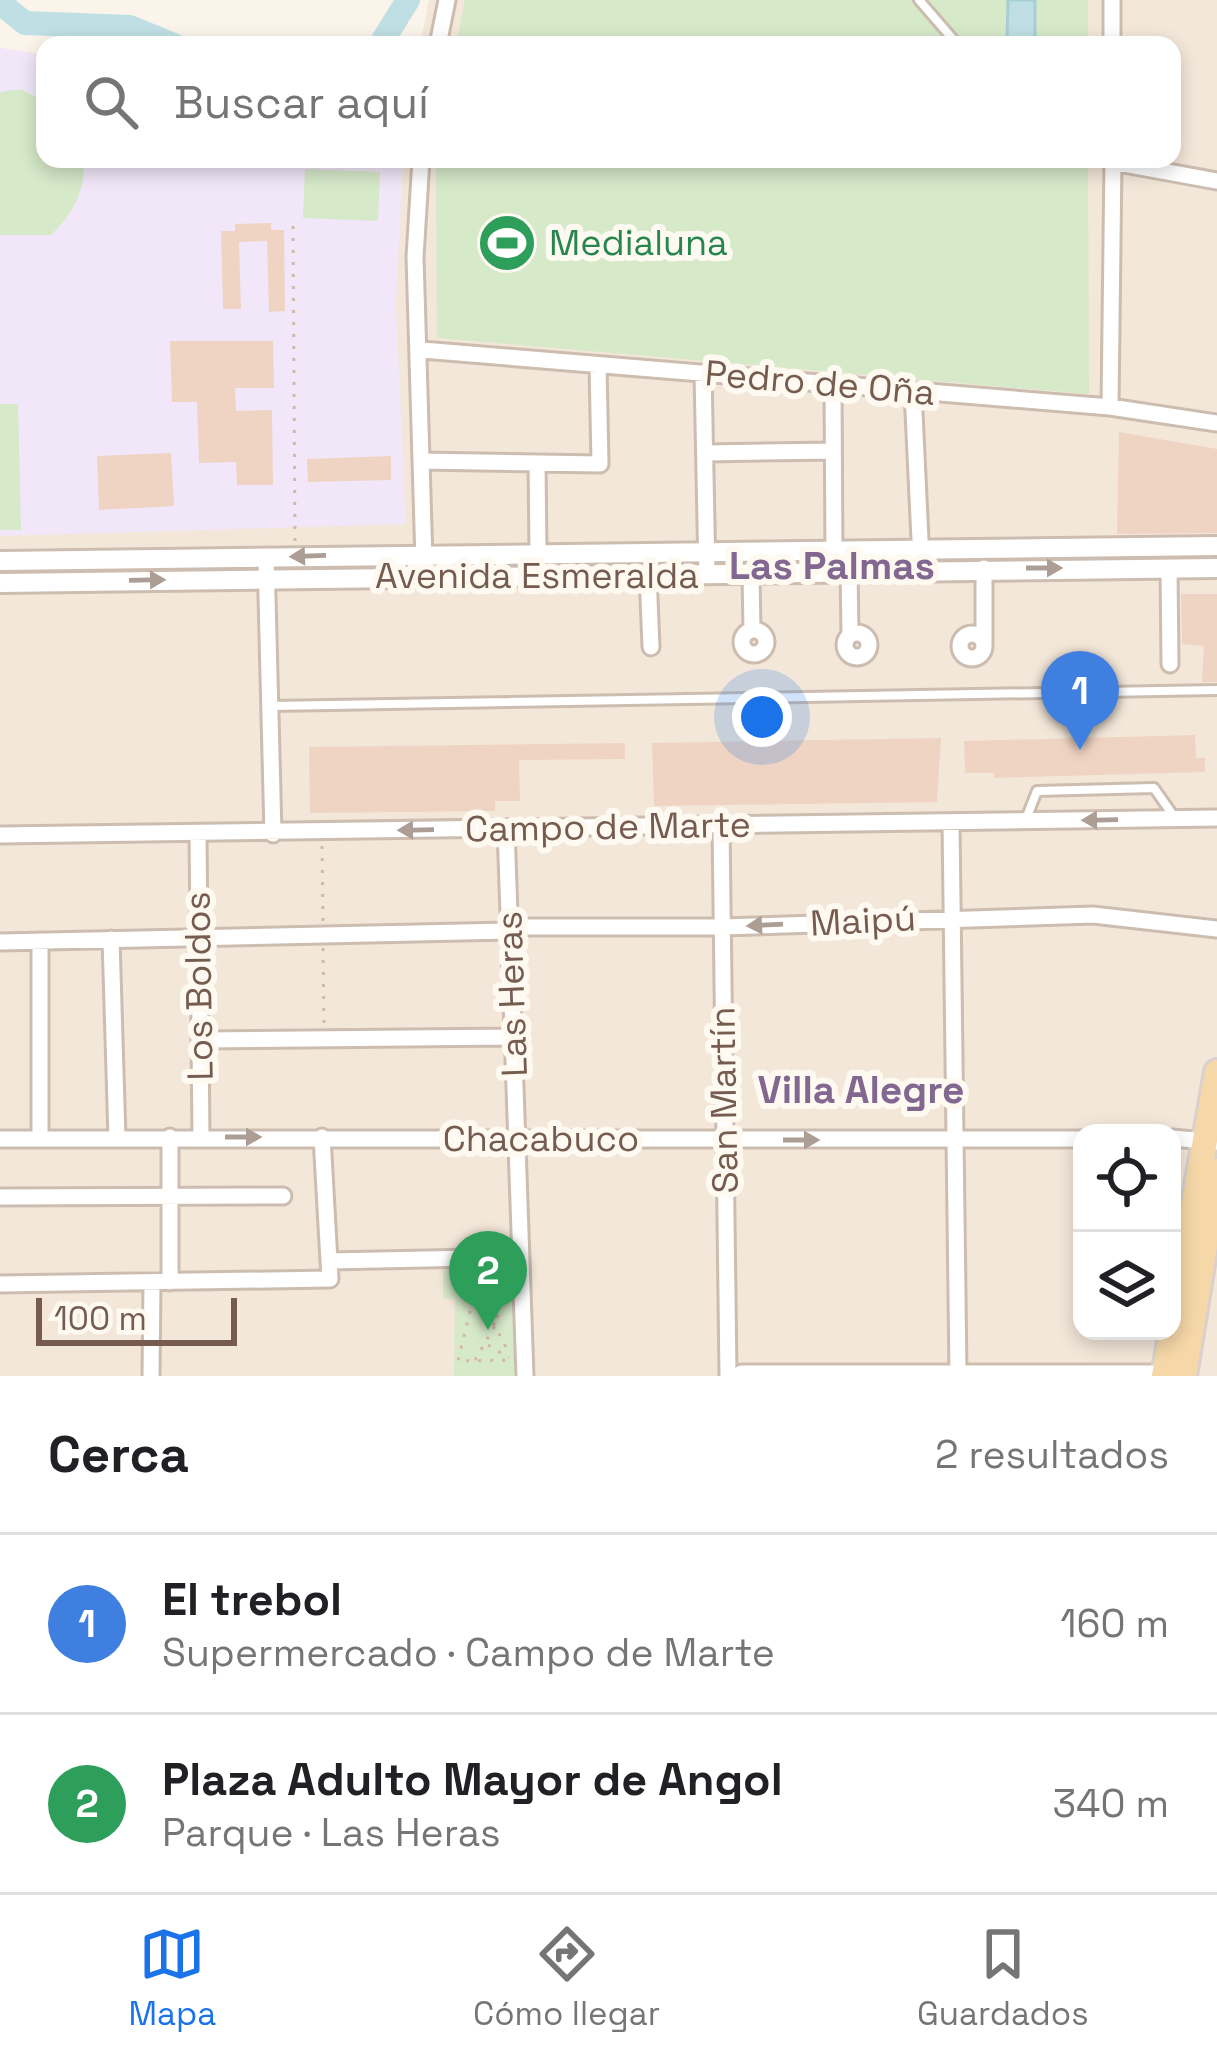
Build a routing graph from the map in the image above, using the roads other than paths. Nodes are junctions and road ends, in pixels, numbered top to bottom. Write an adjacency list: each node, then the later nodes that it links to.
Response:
1 (448, 0): 4 (street)
2 (919, 0): 5 (lane)
3 (1112, 0): 6 (street)
4 (440, 36)
5 (950, 36)
6 (1112, 36)
7 (420, 168): 11 (street)
8 (1113, 168): 16 (street)
9 (1148, 168): 10 (street)
10 (1217, 182)
11 (422, 350): 12 (street, Pedro de Oña); 20 (street)
12 (598, 365): 13 (street, Pedro de Oña); 21 (street)
13 (703, 373): 14 (street, Pedro de Oña); 19 (street)
14 (833, 384): 15 (street, Pedro de Oña); 18 (street)
15 (913, 391): 16 (street, Pedro de Oña); 27 (street)
16 (1110, 407): 17 (street, Pedro de Oña)
17 (1217, 423)
18 (833, 451): 19 (street); 29 (street)
19 (706, 453): 23 (street)
20 (421, 461): 21 (street); 25 (street)
21 (537, 464): 24 (street)
22 (1217, 546): 27 (street, Avenida Esmeralda)
23 (708, 550): 24 (street, Avenida Esmeralda); 29 (street, Avenida Esmeralda); 34 (street)
24 (540, 551): 25 (street, Avenida Esmeralda); 36 (street); 37 (street)
25 (425, 552): 26 (street, Avenida Esmeralda, one-way to 26); 39 (street)
26 (266, 556): 28 (street, Avenida Esmeralda); 38 (street)
27 (921, 558): 29 (street, Avenida Esmeralda); 30 (street, Avenida Esmeralda)
28 (0, 560)
29 (839, 562): 35 (street, Avenida Esmeralda); 42 (street)
30 (984, 568): 31 (street, Avenida Esmeralda, one-way to 31); 43 (street)
31 (1169, 568): 32 (street, Avenida Esmeralda); 45 (street)
32 (1217, 568)
33 (648, 574): 34 (street, Avenida Esmeralda); 37 (street, Avenida Esmeralda); 44 (street)
34 (707, 574): 35 (street, Avenida Esmeralda)
35 (751, 574): 41 (street)
36 (523, 575): 37 (street, Avenida Esmeralda); 39 (street, Avenida Esmeralda)
37 (557, 575)
38 (267, 577): 39 (street, Avenida Esmeralda); 40 (street, Avenida Esmeralda, one-way to 38); 47 (street)
39 (423, 577)
40 (0, 583)
41 (752, 630)
42 (850, 635)
43 (985, 646)
44 (650, 647)
45 (1170, 664)
46 (1217, 690): 47 (lane)
47 (270, 706): 55 (street)
48 (1217, 818): 49 (street, Campo de Marte)
49 (1176, 819): 50 (street, Campo de Marte, one-way to 50); 50 (lane)
50 (1024, 821): 51 (street, Campo de Marte)
51 (951, 823): 52 (street, Campo de Marte); 57 (street)
52 (721, 824): 53 (street, Campo de Marte); 58 (street, San Martín)
53 (506, 828): 55 (street, Campo de Marte, one-way to 55); 59 (street, Las Heras)
54 (198, 834): 55 (street, Campo de Marte); 56 (street, Campo de Marte); 61 (street, Los Boldos)
55 (273, 834)
56 (0, 835)
57 (952, 917): 58 (street, Maipú, one-way to 58); 60 (street, Maipú); 79 (street)
58 (722, 927): 59 (street, Maipú); 77 (street, San Martín)
59 (509, 929): 61 (street, Maipú); 65 (street, Las Heras)
60 (1217, 929)
61 (199, 938): 62 (street, Maipú); 66 (street, Los Boldos)
62 (111, 939): 63 (street, Maipú); 71 (street)
63 (40, 941): 64 (street, Maipú); 70 (street)
64 (0, 942)
65 (513, 1036): 66 (street); 73 (street, Las Heras)
66 (200, 1040): 72 (street, Los Boldos)
67 (1217, 1072): 78 (main road)
68 (170, 1137): 71 (street, Chacabuco); 72 (street, Chacabuco); 81 (street)
69 (322, 1137): 72 (street, Chacabuco, one-way to 69); 73 (street, Chacabuco); 85 (street)
70 (40, 1138): 71 (street, Chacabuco); 75 (street, Chacabuco)
71 (117, 1138)
72 (201, 1138)
73 (517, 1138): 77 (street, Chacabuco); 84 (street, Las Heras)
74 (1181, 1138): 78 (street)
75 (0, 1139)
76 (1073, 1139): 79 (street, Chacabuco)
77 (725, 1140): 79 (street, Chacabuco, one-way to 79); 95 (street, San Martín)
78 (1211, 1140): 89 (main road)
79 (956, 1141): 91 (street)
80 (1217, 1171): 92 (main road)
81 (169, 1196): 82 (street); 83 (street); 87 (street)
82 (283, 1196)
83 (0, 1197)
84 (514, 1259): 85 (street); 94 (street, Las Heras)
85 (328, 1261): 87 (street)
86 (152, 1282): 87 (street); 88 (street); 93 (street)
87 (170, 1282)
88 (0, 1284)
89 (1181, 1286)
90 (1172, 1340): 92 (main road)
91 (945, 1375): 92 (main road); 96 (main road)
92 (1172, 1375)
93 (151, 1376)
94 (525, 1376)
95 (728, 1376)
96 (742, 1376)

